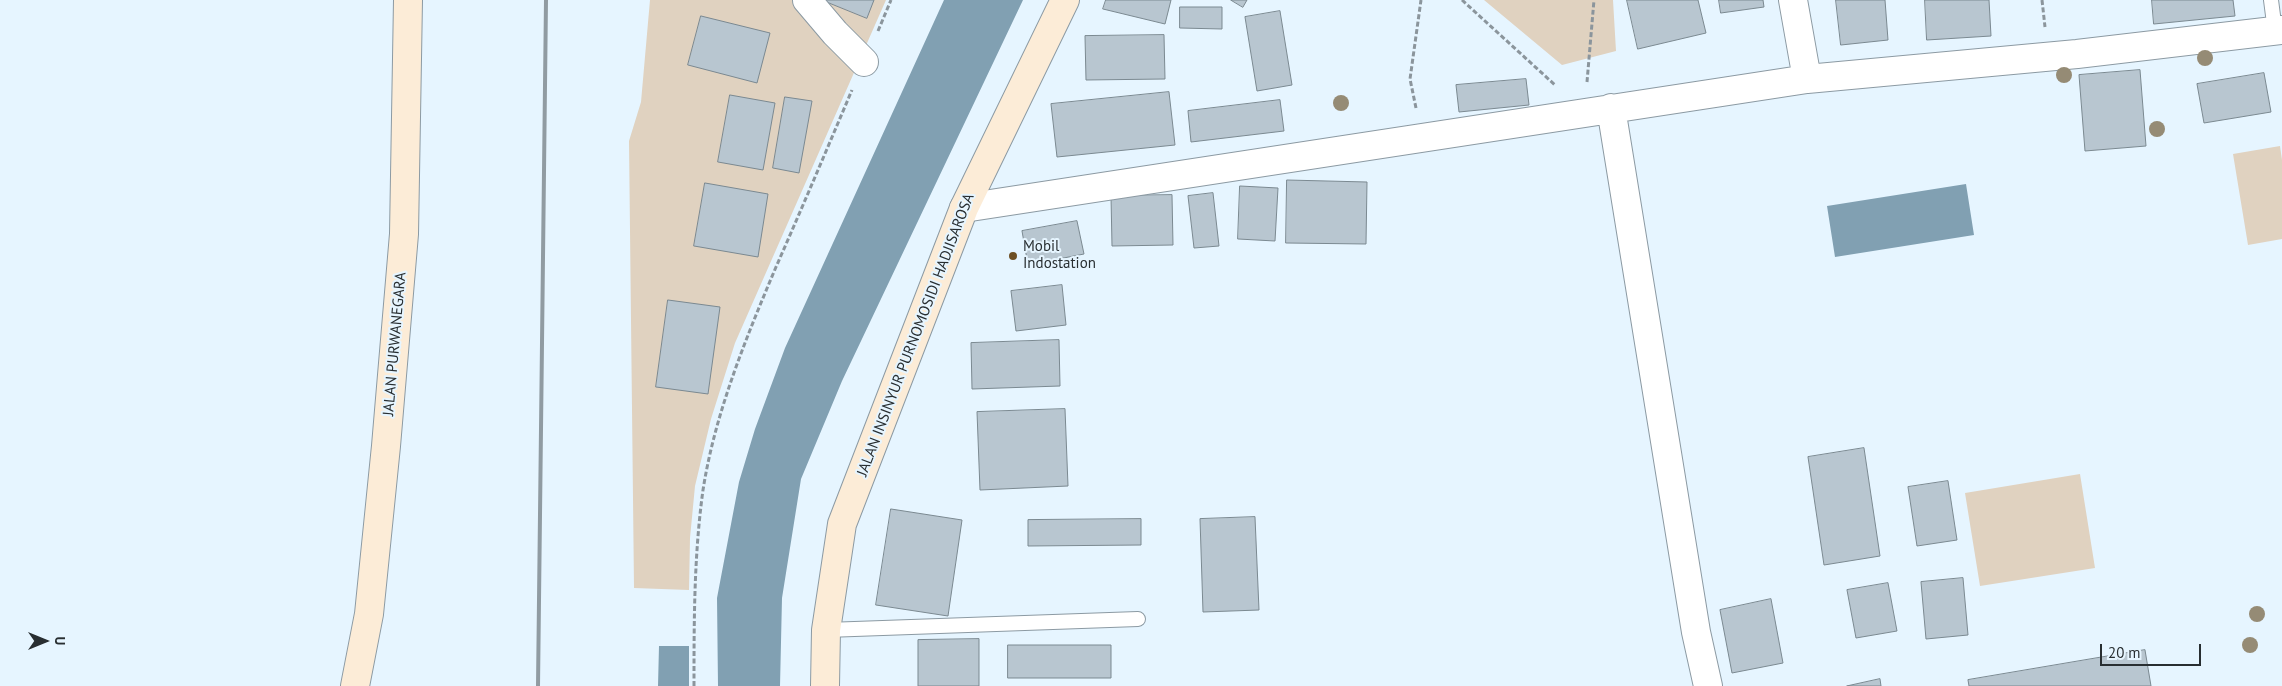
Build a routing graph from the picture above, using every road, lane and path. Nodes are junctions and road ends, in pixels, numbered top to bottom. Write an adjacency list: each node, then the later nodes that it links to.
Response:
1 (408, 0): 22 (street, JALAN PURWANEGARA)
2 (807, 0): 11 (street)
3 (891, 0): 11 (path)
4 (1065, 0): 19 (street, JALAN INSINYUR PURNOMOSIDI HADJISAROSA)
5 (1421, 0): 18 (path)
6 (1462, 0): 15 (path)
7 (1594, 0): 13 (path)
8 (1793, 0): 12 (street)
9 (2270, 0): 10 (lane)
10 (2279, 30): 12 (street)
11 (864, 62): 23 (path)
12 (1807, 79): 16 (street)
13 (1587, 80): 14 (path); 17 (path)
14 (1579, 82)
15 (1563, 84)
16 (1611, 108): 17 (street); 25 (street)
17 (1584, 112): 18 (street)
18 (1422, 137): 19 (street)
19 (964, 208): 21 (street, JALAN INSINYUR PURNOMOSIDI HADJISAROSA)
20 (1138, 620): 21 (lane)
21 (826, 630): 24 (street, JALAN INSINYUR PURNOMOSIDI HADJISAROSA)
22 (355, 686)
23 (694, 686)
24 (825, 686)
25 (1708, 686)

